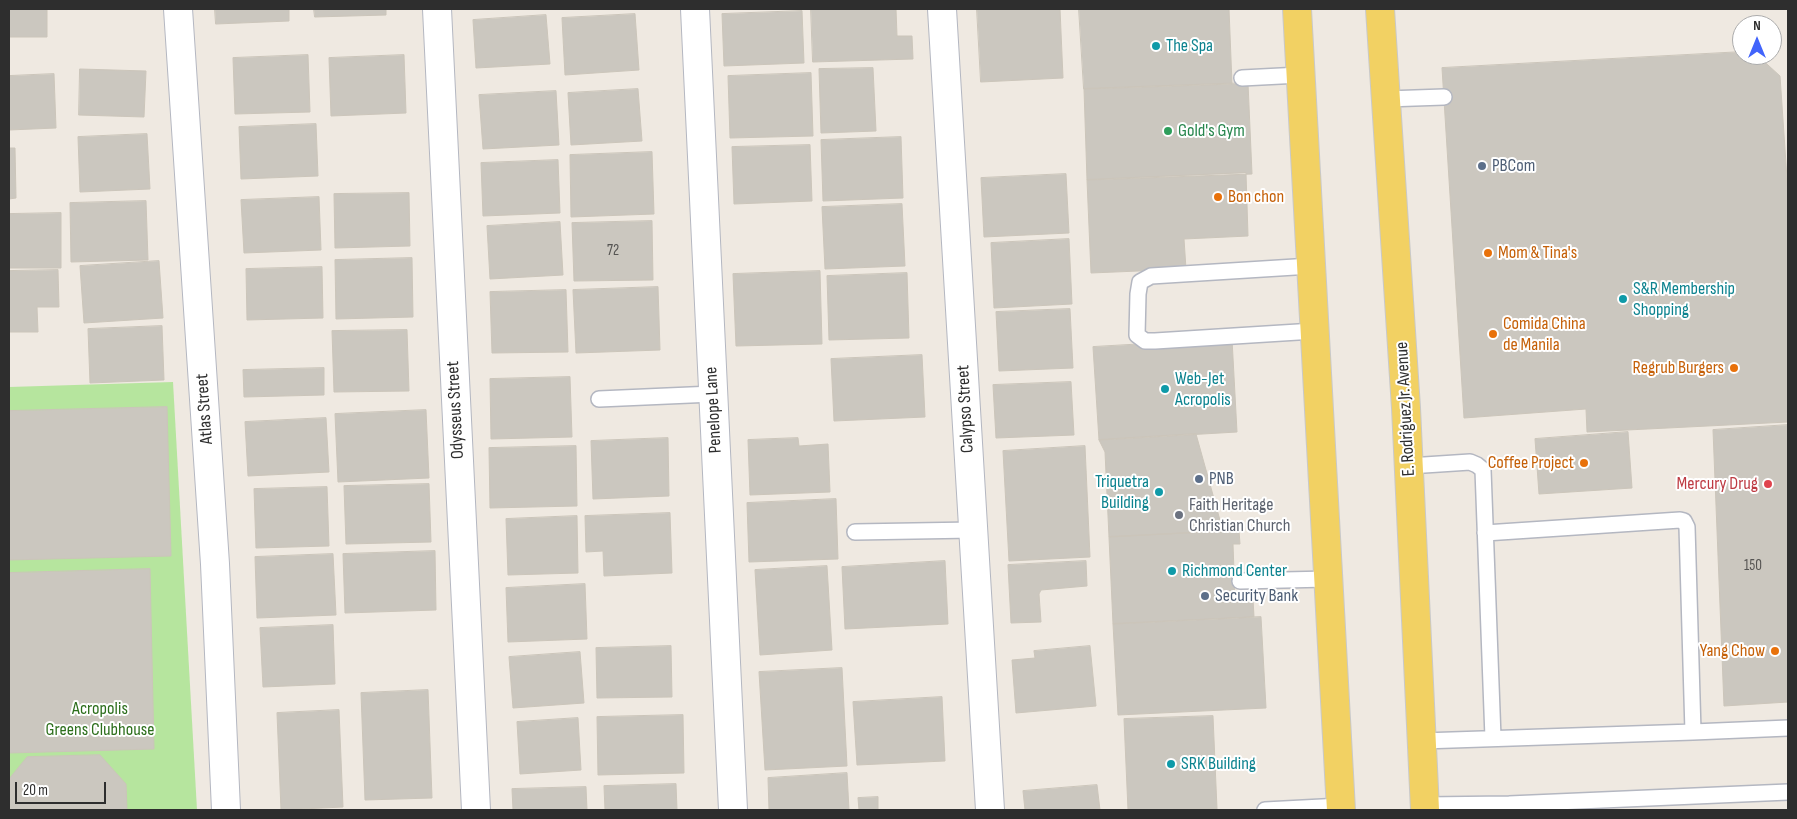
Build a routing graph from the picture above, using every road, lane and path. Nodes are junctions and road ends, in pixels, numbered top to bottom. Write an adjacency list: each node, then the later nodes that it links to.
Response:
1 (178, 9): 30 (street, Atlas Street)
2 (437, 9): 31 (street, Odysseus Street)
3 (695, 9): 13 (street, Penelope Lane)
4 (942, 9): 16 (street, Calypso Street)
5 (1296, 9): 7 (main road)
6 (1380, 9): 10 (main road, E. Rodriguez Jr. Avenue)
7 (1300, 75): 8 (lane); 11 (main road)
8 (1242, 78)
9 (1444, 97): 10 (lane)
10 (1386, 99): 15 (main road, E. Rodriguez Jr. Avenue)
11 (1311, 266): 12 (main road); 12 (lane)
12 (1314, 331): 19 (main road)
13 (713, 394): 14 (lane); 32 (street, Penelope Lane)
14 (599, 399)
15 (1409, 466): 18 (lane); 24 (main road, E. Rodriguez Jr. Avenue)
16 (973, 530): 17 (lane); 33 (street, Calypso Street)
17 (855, 532)
18 (1485, 532): 22 (lane); 23 (lane)
19 (1328, 579): 20 (lane); 28 (main road)
20 (1240, 581)
21 (1788, 728): 22 (lane)
22 (1693, 732): 23 (lane)
23 (1493, 738): 24 (lane)
24 (1422, 741): 29 (main road, E. Rodriguez Jr. Avenue)
25 (1788, 792): 26 (lane)
26 (1648, 804): 27 (lane)
27 (1576, 806): 29 (lane)
28 (1341, 808): 34 (lane)
29 (1425, 808)
30 (226, 810)
31 (476, 810)
32 (733, 810)
33 (990, 810)
34 (1265, 810)

